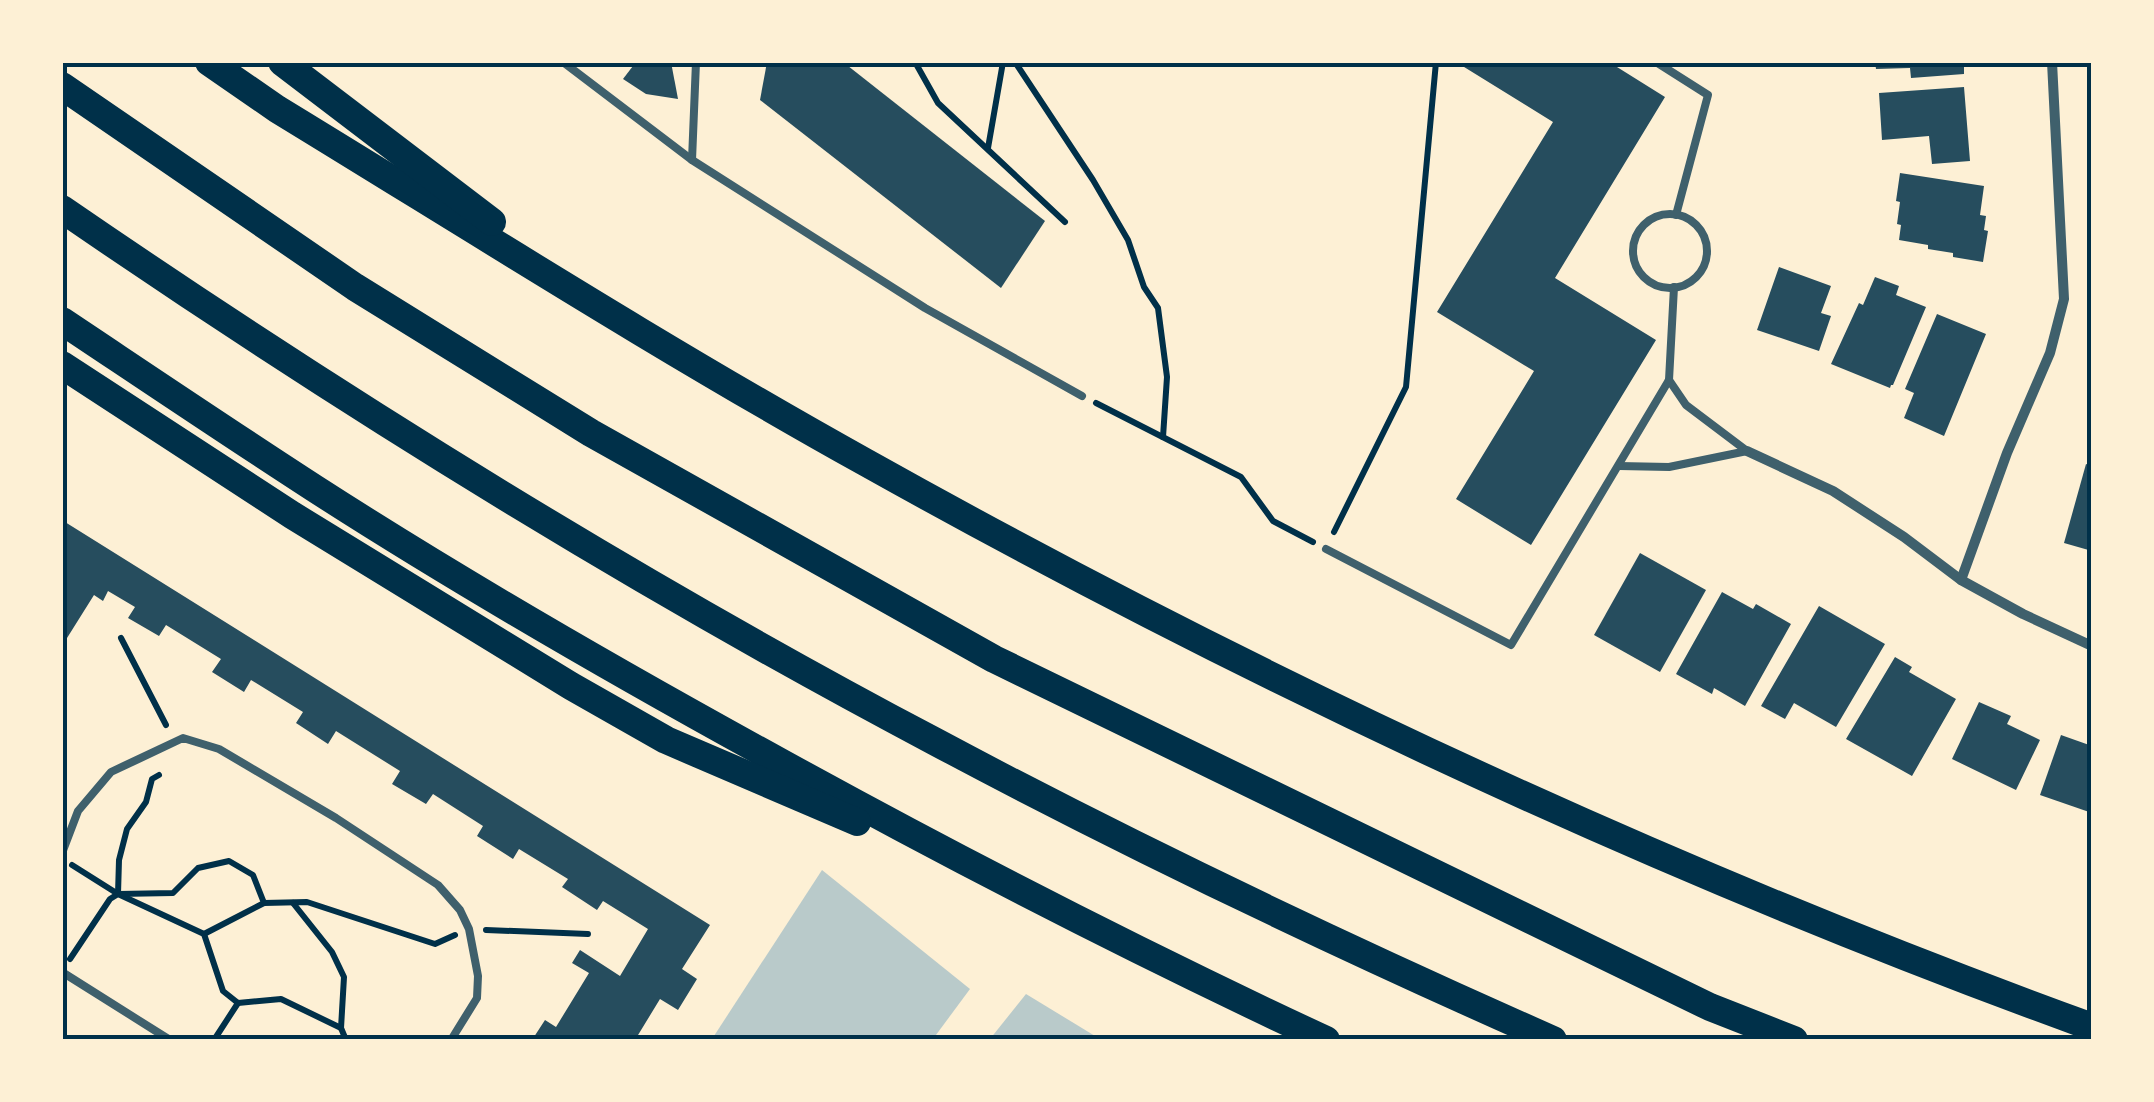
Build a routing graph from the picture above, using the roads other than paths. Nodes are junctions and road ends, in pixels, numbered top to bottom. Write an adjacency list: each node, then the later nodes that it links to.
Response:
1 (209, 62): 12 (highway)
2 (282, 62): 12 (highway)
3 (563, 62): 8 (lane)
4 (696, 62): 8 (lane)
5 (1656, 62): 10 (lane)
6 (2052, 62): 20 (street)
7 (62, 86): 30 (highway)
8 (692, 160): 16 (lane)
9 (62, 209): 29 (highway)
10 (1676, 214): 11 (lane); 11 (lane)
11 (1674, 288): 15 (lane)
12 (617, 316): 25 (highway)
13 (62, 321): 23 (highway)
14 (62, 364): 23 (highway)
15 (1669, 380): 17 (lane); 18 (lane)
16 (1082, 396)
17 (1747, 451): 18 (lane); 20 (street)
18 (1619, 466): 19 (lane)
19 (1326, 549)
20 (1961, 580): 21 (street)
21 (2092, 646)
22 (62, 856): 27 (lane)
23 (1052, 906): 28 (highway)
24 (63, 972): 26 (lane)
25 (2092, 1026)
26 (170, 1040)
27 (451, 1040)
28 (1326, 1040)
29 (1552, 1040)
30 (1794, 1040)

